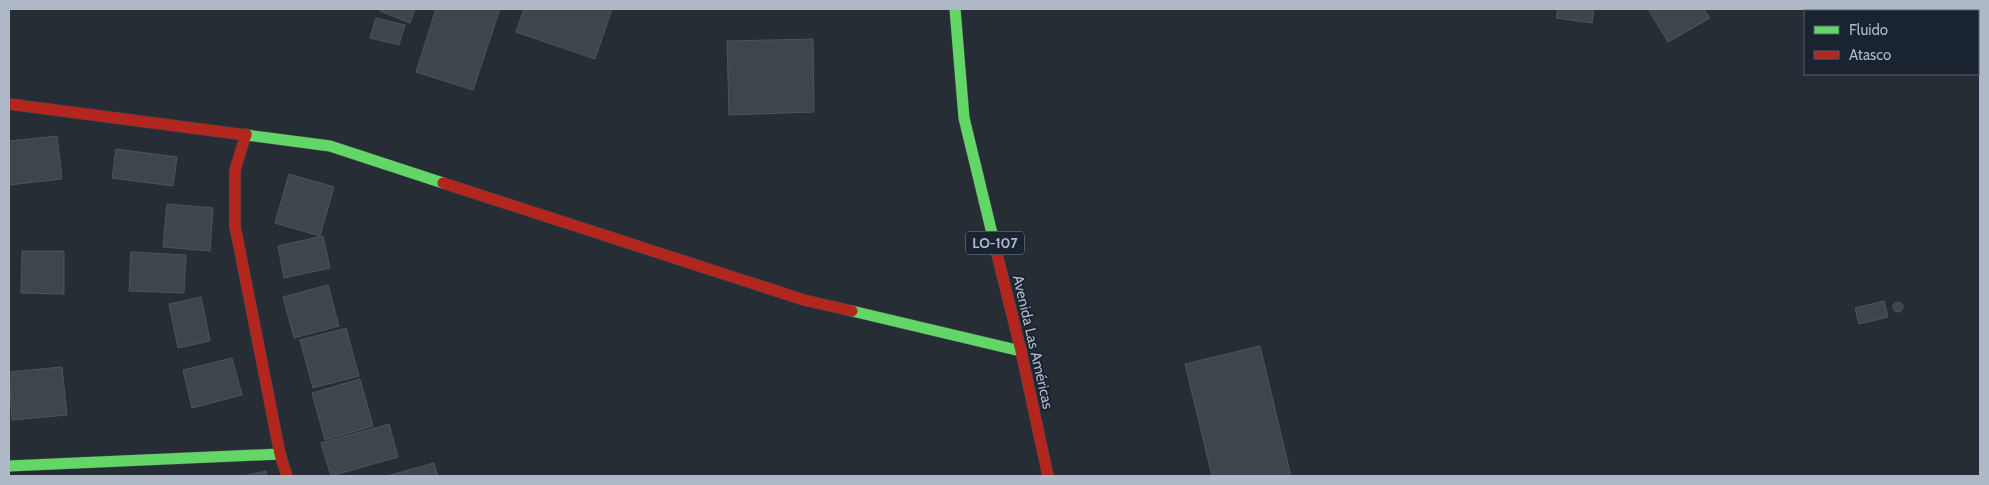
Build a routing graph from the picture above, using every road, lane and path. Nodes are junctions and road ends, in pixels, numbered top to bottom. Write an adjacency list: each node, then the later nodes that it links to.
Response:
1 (954, 9): 4 (street, Avenida Las Américas / LO-107)
2 (9, 104): 3 (street)
3 (246, 134): 4 (street); 5 (street)
4 (1021, 351): 8 (street, Avenida Las Américas / LO-107)
5 (280, 454): 6 (street); 7 (street)
6 (9, 466)
7 (287, 476)
8 (1048, 476)

